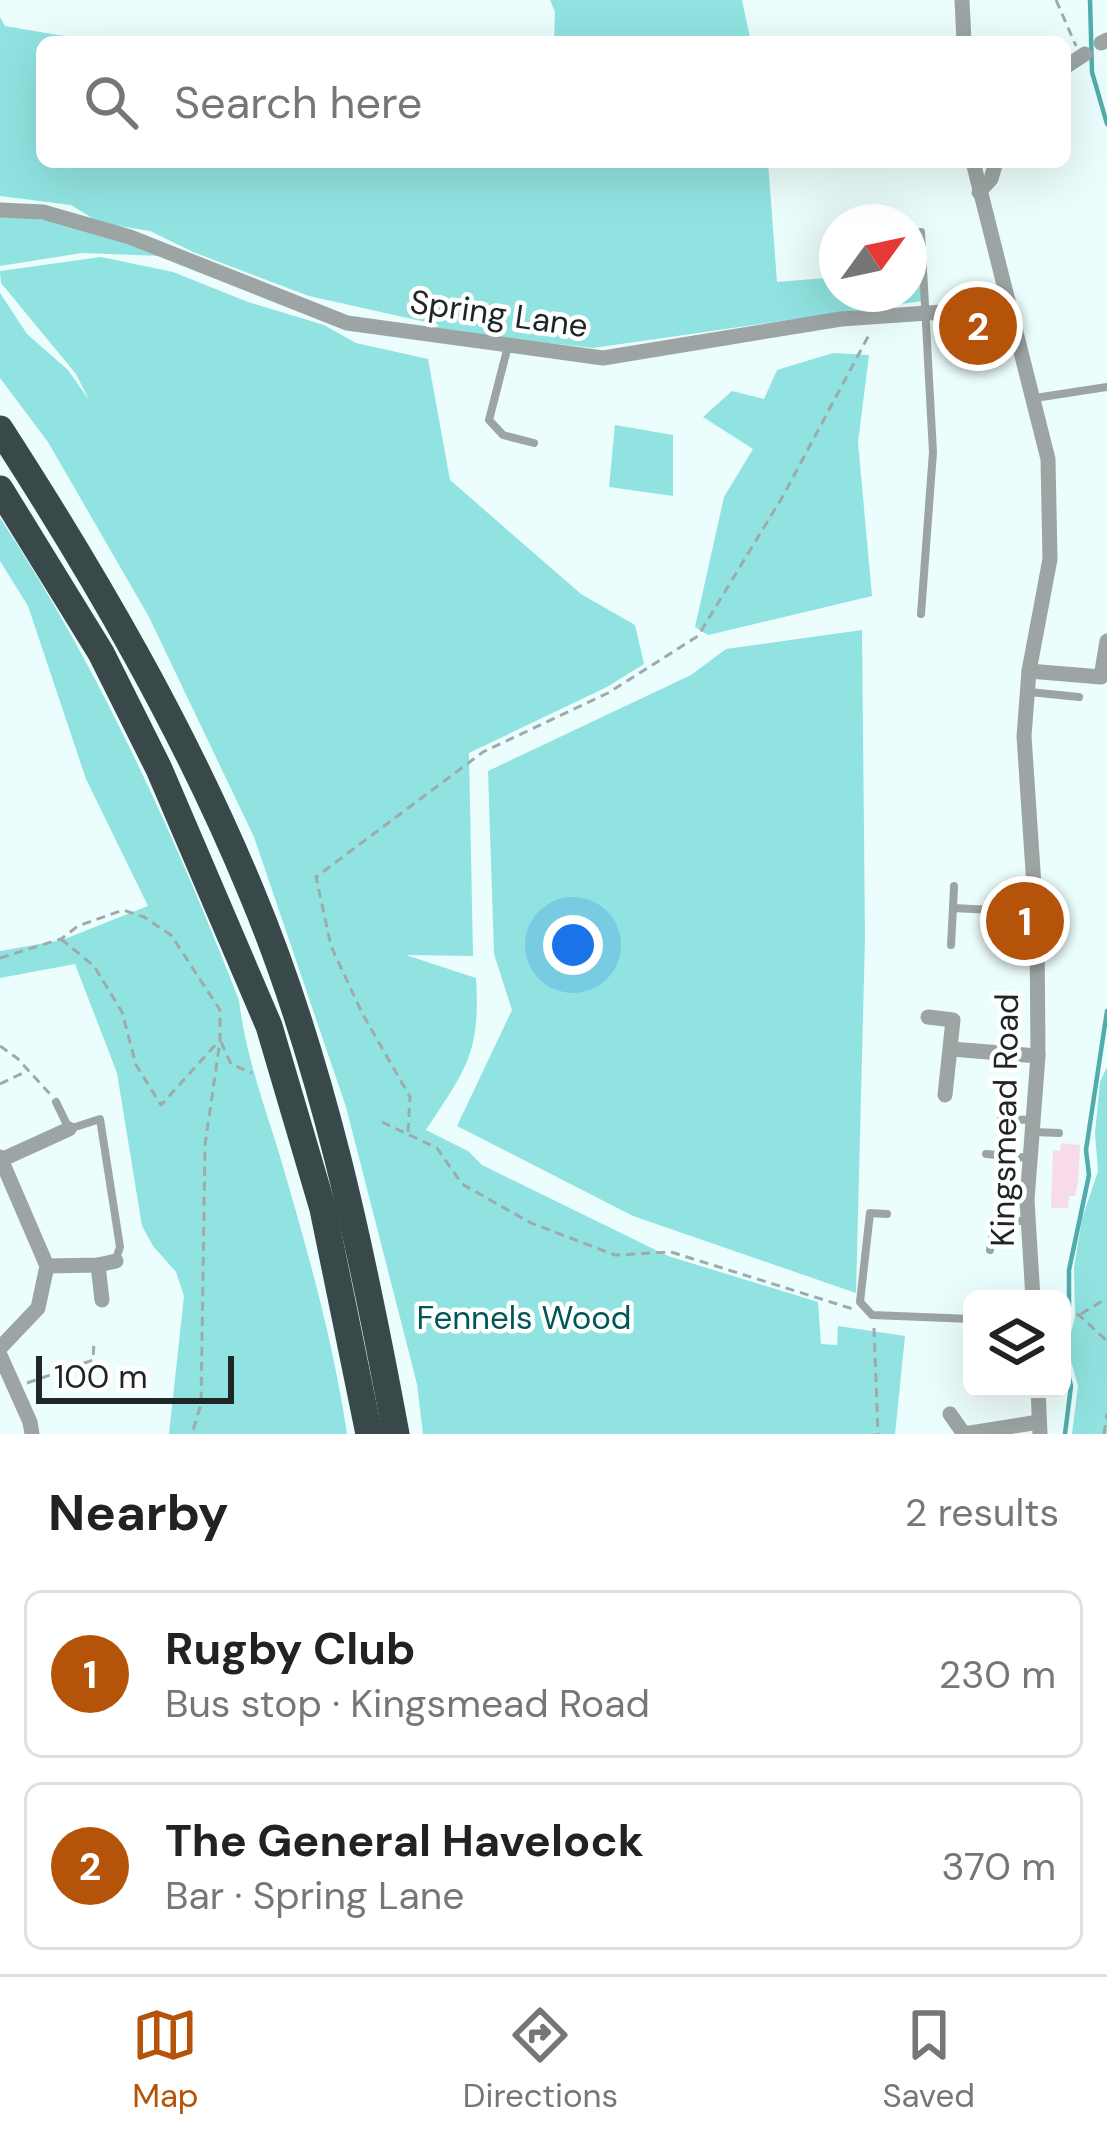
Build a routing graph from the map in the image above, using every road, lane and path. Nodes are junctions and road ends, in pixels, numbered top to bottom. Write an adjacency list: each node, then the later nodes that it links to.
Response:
1 (962, 0): 3 (street)
2 (1056, 0): 4 (path)
3 (964, 36)
4 (1081, 51): 5 (street)
5 (1071, 61)
6 (974, 168): 8 (street, Kingsmead Road)
7 (994, 168): 8 (street)
8 (979, 192): 10 (street, Kingsmead Road)
9 (0, 210): 14 (street, Spring Lane)
10 (1005, 296): 11 (street, Spring Lane); 17 (street, Kingsmead Road)
11 (957, 311): 12 (street, Spring Lane); 15 (lane)
12 (927, 313): 13 (street, Spring Lane); 21 (lane)
13 (879, 316): 14 (street, Spring Lane); 46 (path)
14 (508, 345): 19 (lane)
15 (953, 356)
16 (1107, 388): 17 (lane)
17 (1035, 398): 23 (street, Kingsmead Road)
18 (0, 429): 78 (highway)
19 (534, 443)
20 (0, 489): 77 (highway)
21 (921, 614)
22 (1107, 640): 23 (street)
23 (1029, 671): 24 (street, Kingsmead Road)
24 (1027, 692): 25 (lane); 28 (street, Kingsmead Road)
25 (1079, 697)
26 (954, 886): 27 (lane)
27 (953, 908): 28 (lane); 30 (lane)
28 (1035, 912): 36 (street, Kingsmead Road)
29 (61, 939): 31 (path); 33 (path); 33 (path)
30 (951, 945)
31 (0, 958)
32 (928, 1017): 35 (street)
33 (220, 1041): 38 (path); 76 (path)
34 (0, 1046): 37 (path)
35 (951, 1049): 36 (street); 40 (street)
36 (1038, 1056): 44 (street, Kingsmead Road)
37 (27, 1071): 39 (path); 41 (path)
38 (252, 1072)
39 (0, 1084)
40 (945, 1095)
41 (56, 1102): 45 (lane)
42 (1001, 1118): 44 (lane)
43 (382, 1122): 46 (path)
44 (1033, 1126): 47 (lane); 50 (street, Kingsmead Road)
45 (69, 1129): 49 (street); 57 (lane)
46 (408, 1132): 64 (path)
47 (1059, 1133)
48 (986, 1154): 50 (lane)
49 (1, 1158): 51 (street)
50 (1030, 1158): 53 (street, Kingsmead Road)
51 (4, 1180): 59 (street)
52 (998, 1192): 53 (lane)
53 (1028, 1194): 55 (street, Kingsmead Road)
54 (887, 1214): 64 (lane)
55 (1028, 1221): 56 (lane); 60 (street, Kingsmead Road)
56 (990, 1250)
57 (116, 1261): 58 (street)
58 (98, 1265): 59 (street); 62 (street)
59 (46, 1266): 69 (street)
60 (1033, 1290)
61 (1107, 1298): 65 (path)
62 (102, 1300)
63 (1071, 1313): 65 (path)
64 (872, 1315): 66 (lane); 79 (path)
65 (1079, 1315): 67 (path)
66 (963, 1319)
67 (1107, 1341)
68 (94, 1342): 70 (path)
69 (0, 1352): 70 (street)
70 (15, 1387): 75 (street)
71 (1038, 1398): 74 (street)
72 (950, 1414): 80 (street)
73 (1107, 1414): 81 (path)
74 (1040, 1428): 80 (street)
75 (32, 1434)
76 (192, 1434)
77 (369, 1434)
78 (395, 1434)
79 (878, 1434)
80 (964, 1434)
81 (1105, 1434)

